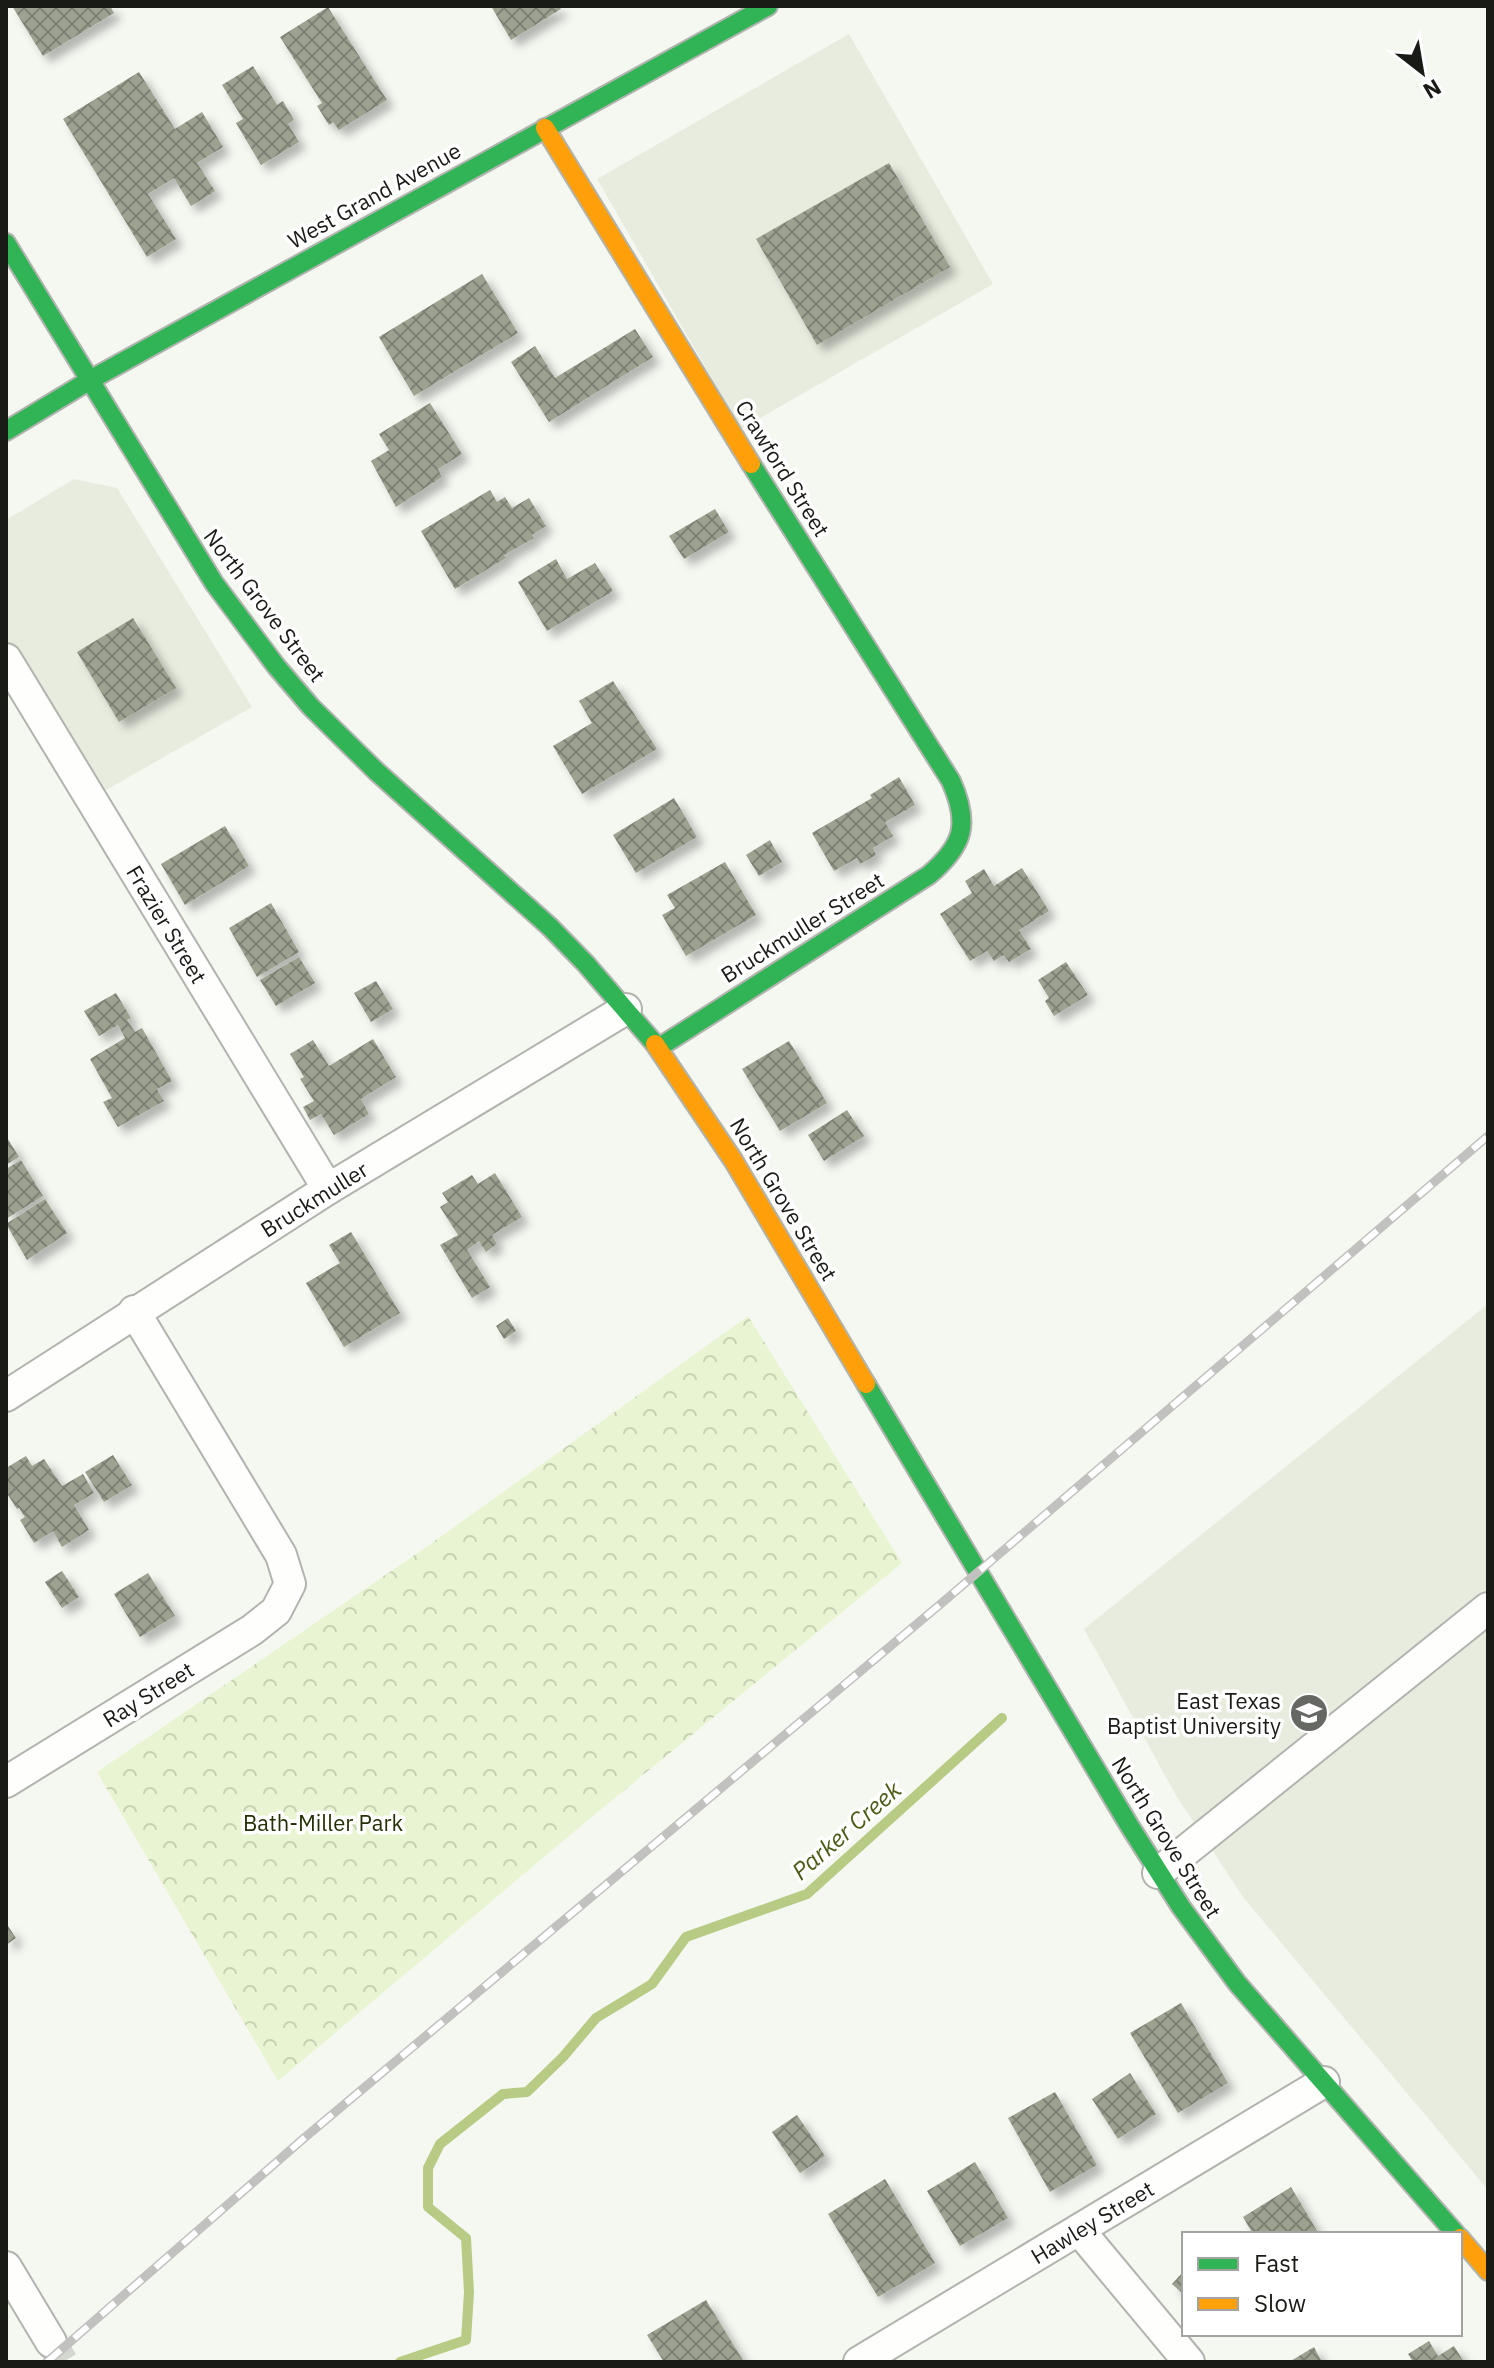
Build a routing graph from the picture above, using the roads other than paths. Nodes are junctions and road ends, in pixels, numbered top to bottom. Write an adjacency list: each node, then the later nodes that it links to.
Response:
1 (768, 6): 2 (main road, West Grand Avenue)
2 (545, 128): 4 (main road, West Grand Avenue); 7 (main road, Crawford Street)
3 (6, 243): 4 (main road, North Grove Street)
4 (90, 380): 5 (main road, West Grand Avenue); 8 (main road, North Grove Street)
5 (6, 431)
6 (6, 659): 10 (street, Frazier Street)
7 (962, 837): 9 (main road, Bruckmuller Street)
8 (626, 1009): 9 (main road, North Grove Street); 10 (street, Bruckmuller)
9 (658, 1048): 15 (main road, North Grove Street)
10 (328, 1189): 11 (street, Bruckmuller)
11 (134, 1311): 12 (street, Bruckmuller); 14 (street, Ray Street)
12 (6, 1396)
13 (1488, 1608): 15 (street)
14 (6, 1782)
15 (1158, 1873): 16 (main road, North Grove Street)
16 (1324, 2082): 17 (street, Hawley Street); 18 (main road, North Grove Street)
17 (1079, 2230): 23 (street, Hawley Street); 24 (street)
18 (1455, 2232)
19 (1462, 2241): 21 (main road, North Grove Street)
20 (6, 2267): 22 (street)
21 (1488, 2271)
22 (51, 2342)
23 (859, 2362)
24 (1189, 2362)

